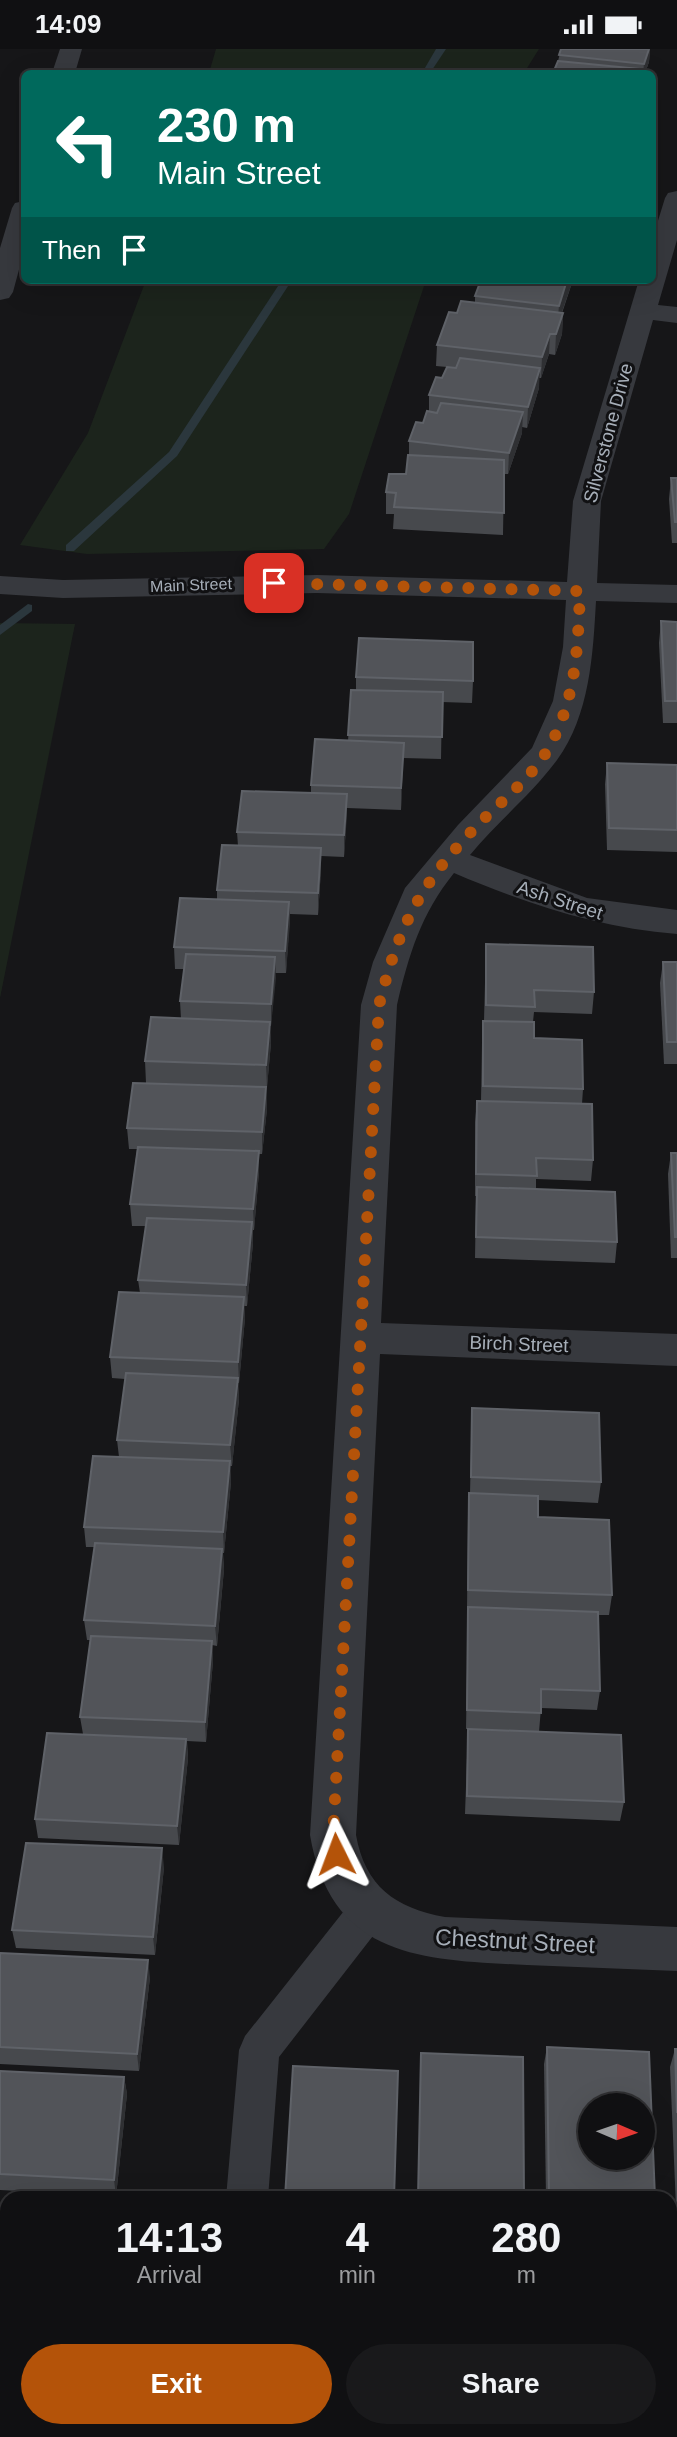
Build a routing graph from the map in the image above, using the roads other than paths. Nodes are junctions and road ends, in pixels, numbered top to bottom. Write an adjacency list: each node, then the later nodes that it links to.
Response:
1 (71, 49): 2 (street)
2 (65, 70)
3 (677, 198): 6 (street, Silverstone Drive)
4 (21, 218): 5 (street)
5 (0, 292)
6 (656, 296): 8 (street, Silverstone Drive)
7 (0, 585): 8 (street, Main Street)
8 (580, 591): 9 (street, Main Street); 10 (street, Silverstone Drive)
9 (677, 594)
10 (447, 858): 11 (street, Ash Street); 12 (street, Silverstone Drive)
11 (677, 922)
12 (361, 1338): 13 (street, Birch Street); 14 (street, Silverstone Drive)
13 (677, 1350)
14 (366, 1907): 15 (street, Chestnut Street); 16 (lane)
15 (677, 1949)
16 (248, 2191)

